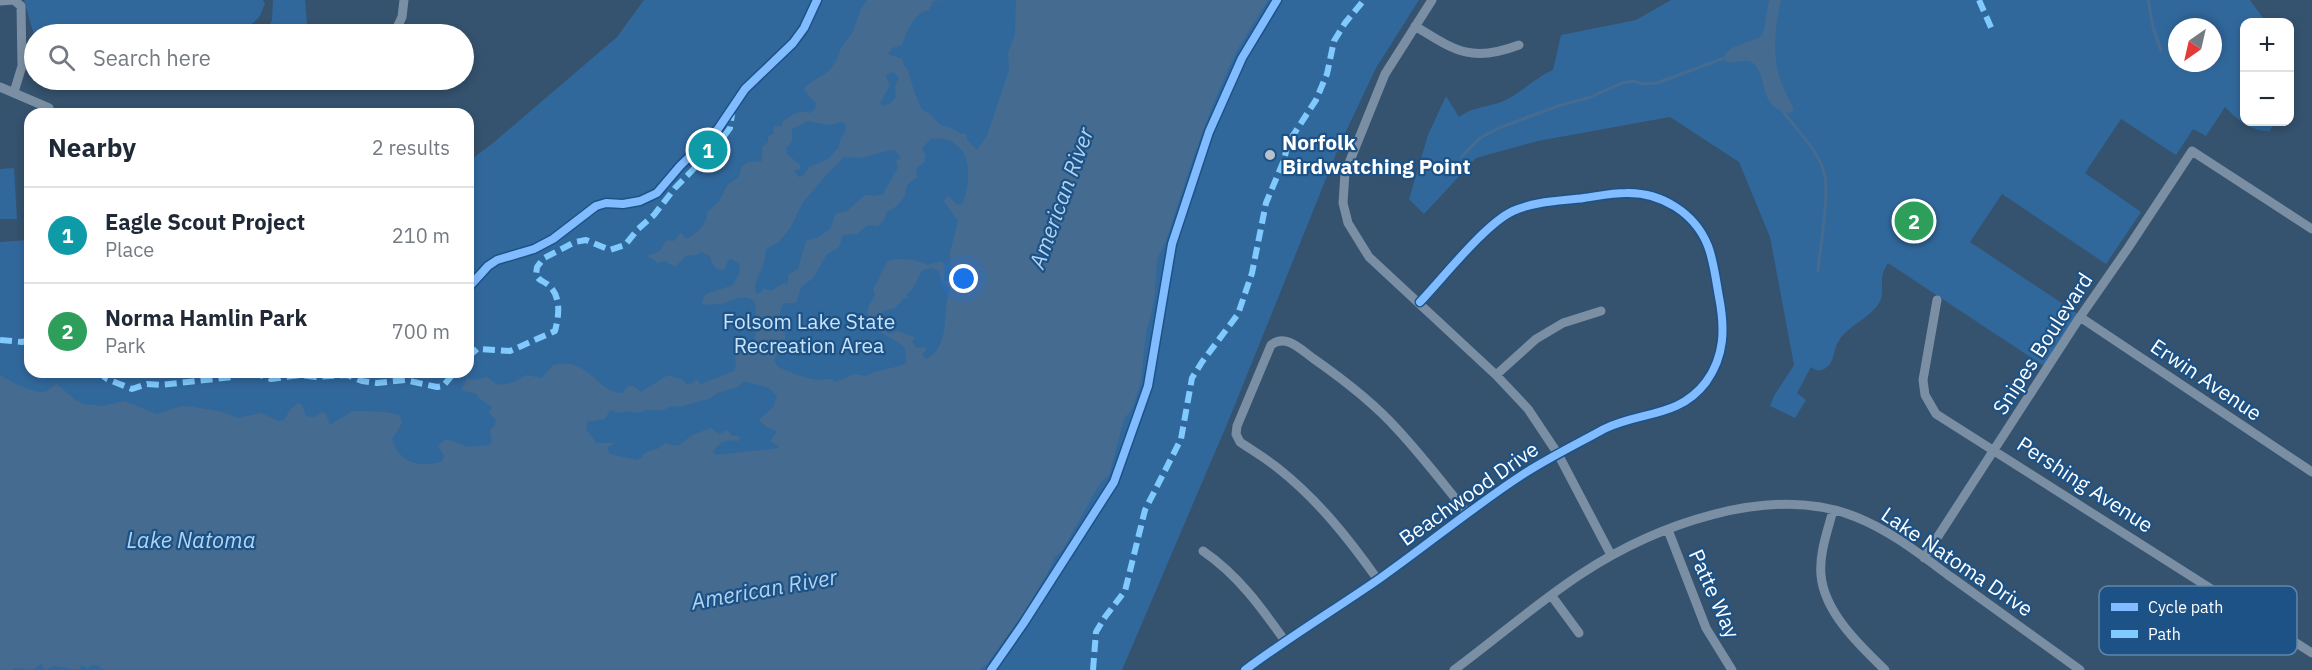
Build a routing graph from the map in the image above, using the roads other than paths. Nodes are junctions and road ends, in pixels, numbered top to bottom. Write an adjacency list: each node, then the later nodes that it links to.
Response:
1 (404, 0): 5 (street)
2 (1432, 0): 6 (street)
3 (0, 1): 4 (street)
4 (15, 1): 9 (street)
5 (399, 24)
6 (1415, 26): 7 (street); 13 (street)
7 (1519, 45)
8 (0, 87): 9 (street)
9 (14, 93): 10 (street)
10 (49, 108)
11 (2312, 229): 15 (street, Snipes Boulevard)
12 (1937, 300): 17 (street, Pershing Avenue)
13 (1420, 302): 16 (street); 18 (street, Beachwood Drive)
14 (1600, 311): 16 (street)
15 (2080, 317): 17 (street, Snipes Boulevard); 19 (street, Erwin Avenue)
16 (1496, 375): 18 (street)
17 (1995, 450): 25 (street, Snipes Boulevard); 27 (street, Pershing Avenue)
18 (1558, 454): 21 (street, Beachwood Drive); 24 (street)
19 (2312, 472)
20 (1833, 510): 22 (street, Lake Natoma Drive); 25 (street, Lake Natoma Drive); 36 (street)
21 (1468, 514): 26 (street, Beachwood Drive); 26 (street)
22 (1668, 530): 24 (street, Lake Natoma Drive); 35 (street, Patte Way)
23 (1203, 551): 30 (street)
24 (1611, 555): 28 (street, Lake Natoma Drive)
25 (1924, 558): 37 (street, Lake Natoma Drive)
26 (1378, 580): 30 (street, Beachwood Drive)
27 (2207, 586)
28 (1551, 595): 29 (street); 34 (street, Lake Natoma Drive)
29 (1579, 633)
30 (1285, 641): 33 (street, Beachwood Drive)
31 (2297, 643): 32 (street, Pershing Avenue)
32 (2312, 653)
33 (1245, 670)
34 (1454, 670)
35 (1732, 670)
36 (1885, 670)
37 (2080, 670)

